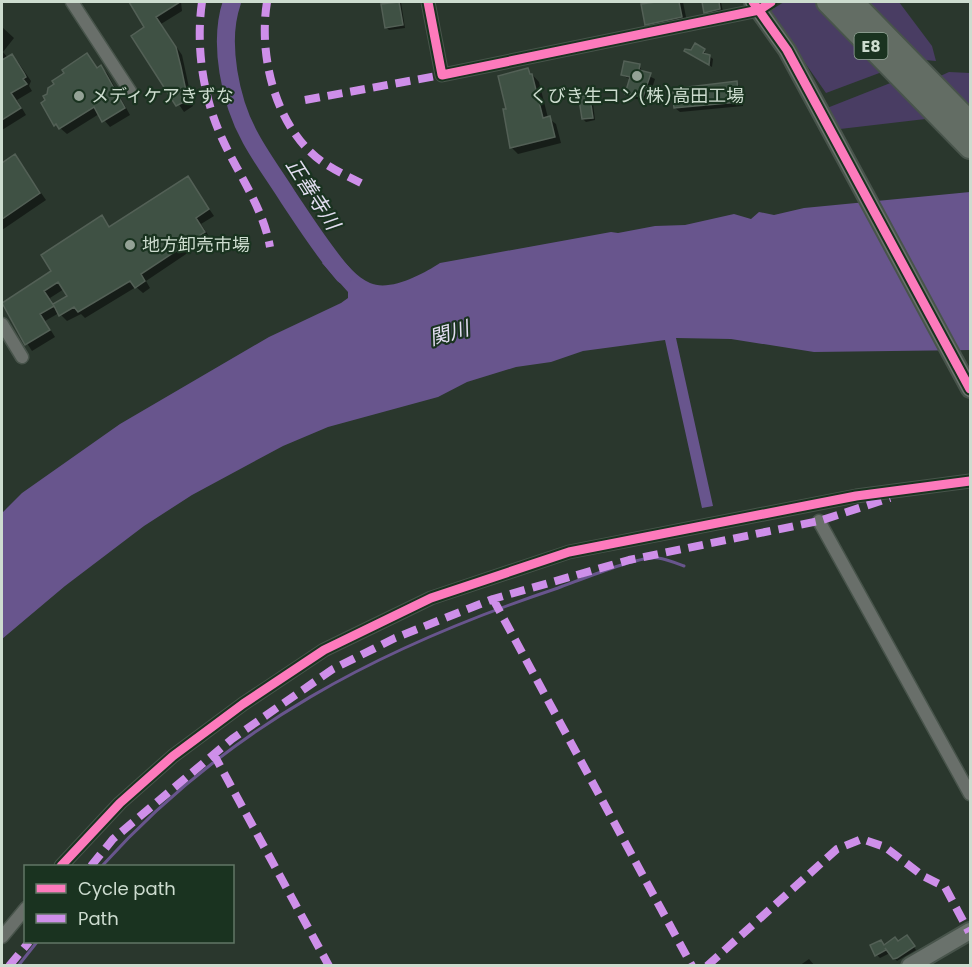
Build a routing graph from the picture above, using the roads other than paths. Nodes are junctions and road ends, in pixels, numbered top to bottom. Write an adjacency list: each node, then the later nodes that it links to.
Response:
1 (72, 2): 6 (street)
2 (428, 2): 5 (street)
3 (828, 2): 8 (highway, E8)
4 (852, 2): 7 (highway, E8)
5 (759, 5): 11 (street)
6 (130, 91)
7 (970, 123)
8 (970, 147)
9 (2, 324): 10 (street)
10 (22, 357)
11 (970, 389)
12 (970, 481): 15 (street)
13 (819, 521): 14 (street)
14 (970, 794)
15 (63, 865)
16 (24, 910): 18 (street)
17 (970, 931): 19 (street)
18 (2, 937)
19 (910, 966)

